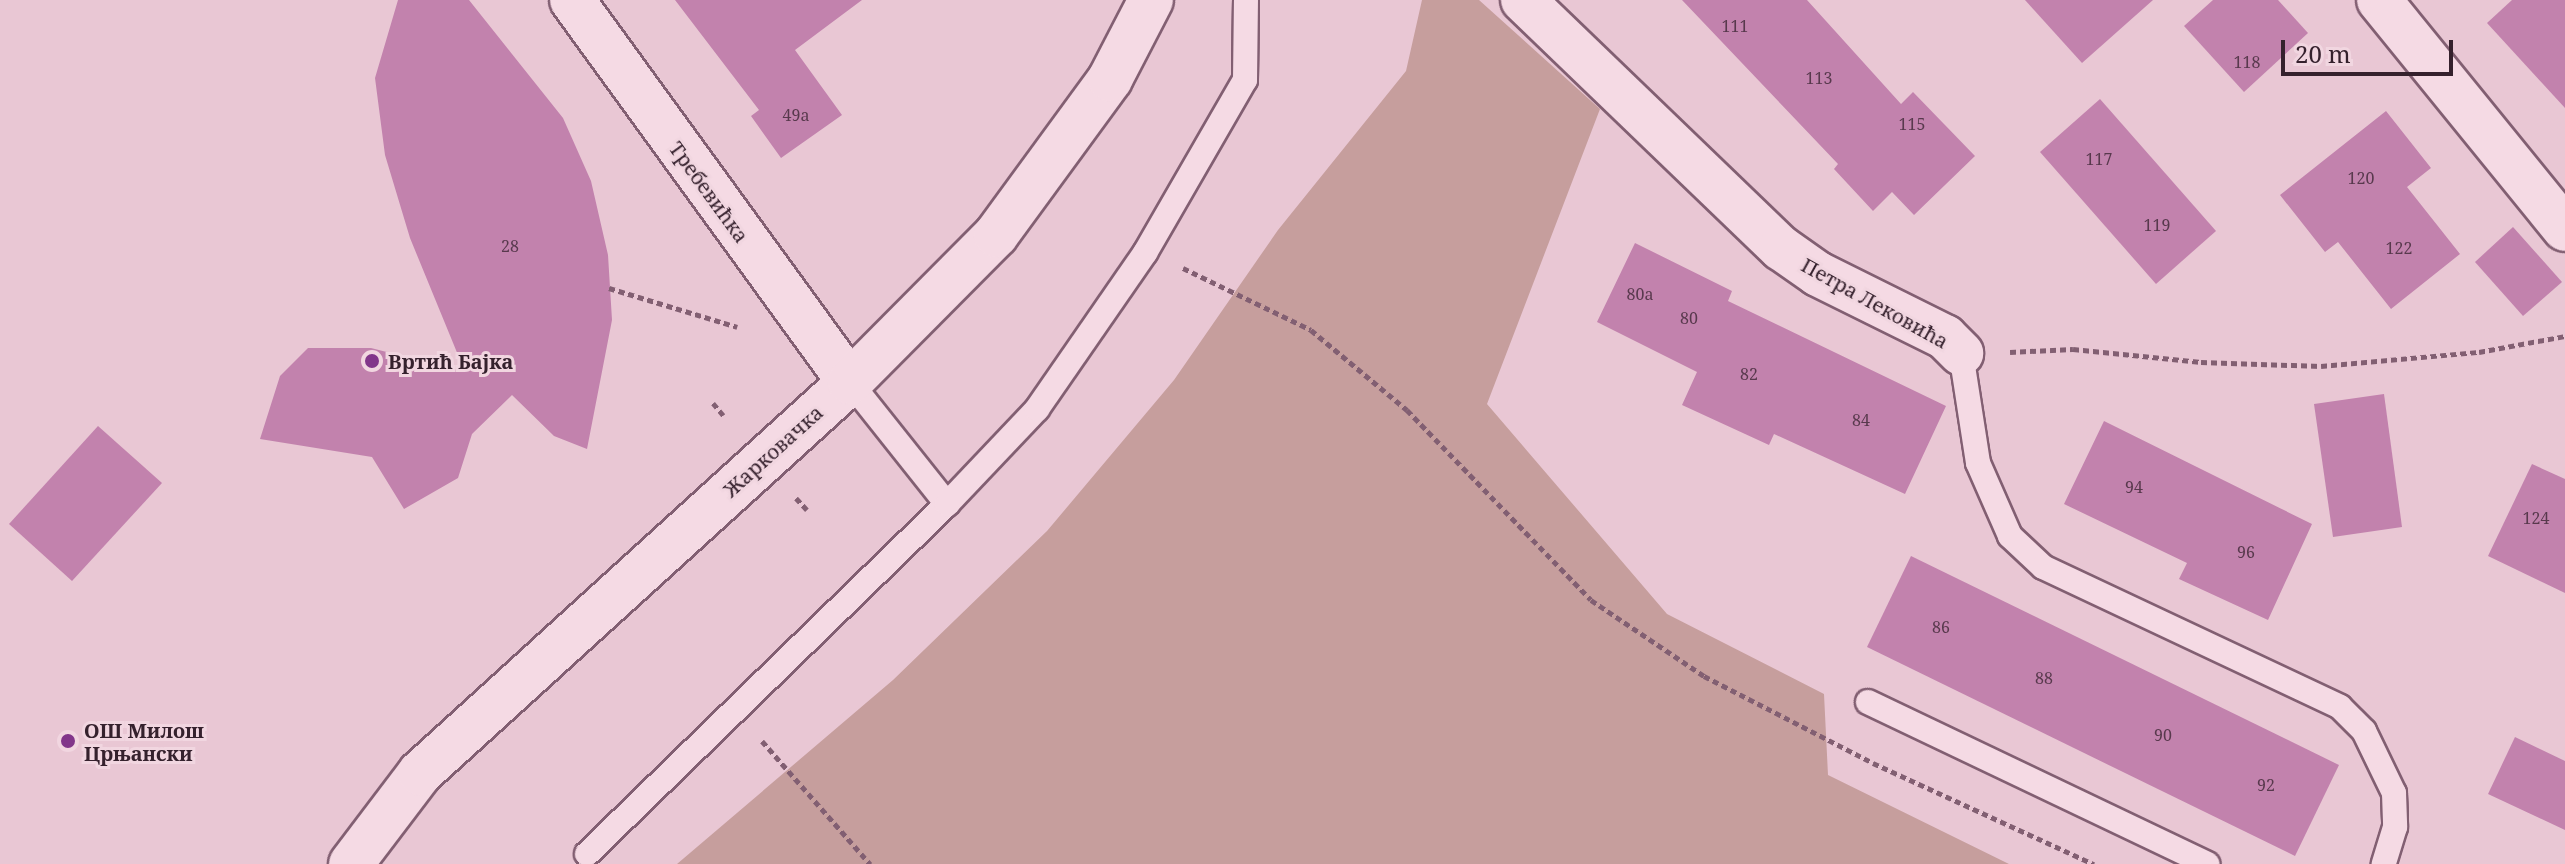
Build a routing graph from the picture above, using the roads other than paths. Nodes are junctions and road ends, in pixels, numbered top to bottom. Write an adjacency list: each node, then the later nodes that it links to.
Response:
1 (572, 0): 8 (street, Требевићка)
2 (1151, 0): 8 (street, Жарковачка)
3 (1246, 0): 9 (lane)
4 (1523, 0): 7 (street, Петра Лековића)
5 (2379, 0): 6 (street)
6 (2565, 229)
7 (1961, 353): 14 (lane)
8 (850, 382): 9 (lane); 12 (street, Жарковачка)
9 (947, 504): 11 (lane)
10 (1868, 702): 13 (lane)
11 (587, 854)
12 (351, 864)
13 (2207, 864)
14 (2384, 864)

